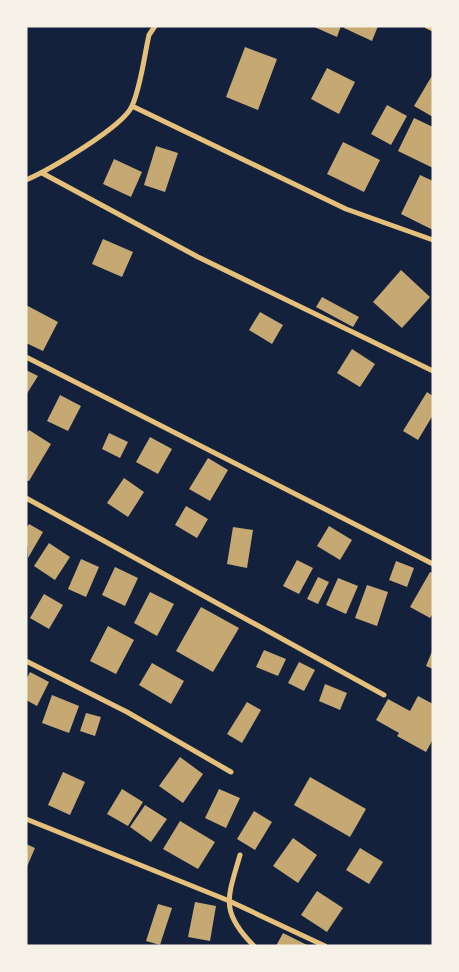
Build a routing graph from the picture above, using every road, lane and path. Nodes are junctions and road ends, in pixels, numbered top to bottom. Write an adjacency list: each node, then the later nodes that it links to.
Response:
1 (155, 26): 4 (street)
2 (427, 26): 3 (street)
3 (433, 29)
4 (132, 106): 5 (street); 7 (street)
5 (42, 173): 6 (street); 9 (street)
6 (26, 180)
7 (433, 240)
8 (26, 357): 11 (street)
9 (433, 372)
10 (26, 498): 13 (street)
11 (433, 564)
12 (26, 661): 14 (street)
13 (384, 695)
14 (231, 772)
15 (26, 820): 17 (street)
16 (240, 855): 17 (street)
17 (227, 900): 18 (street); 19 (street)
18 (254, 946)
19 (325, 946)

